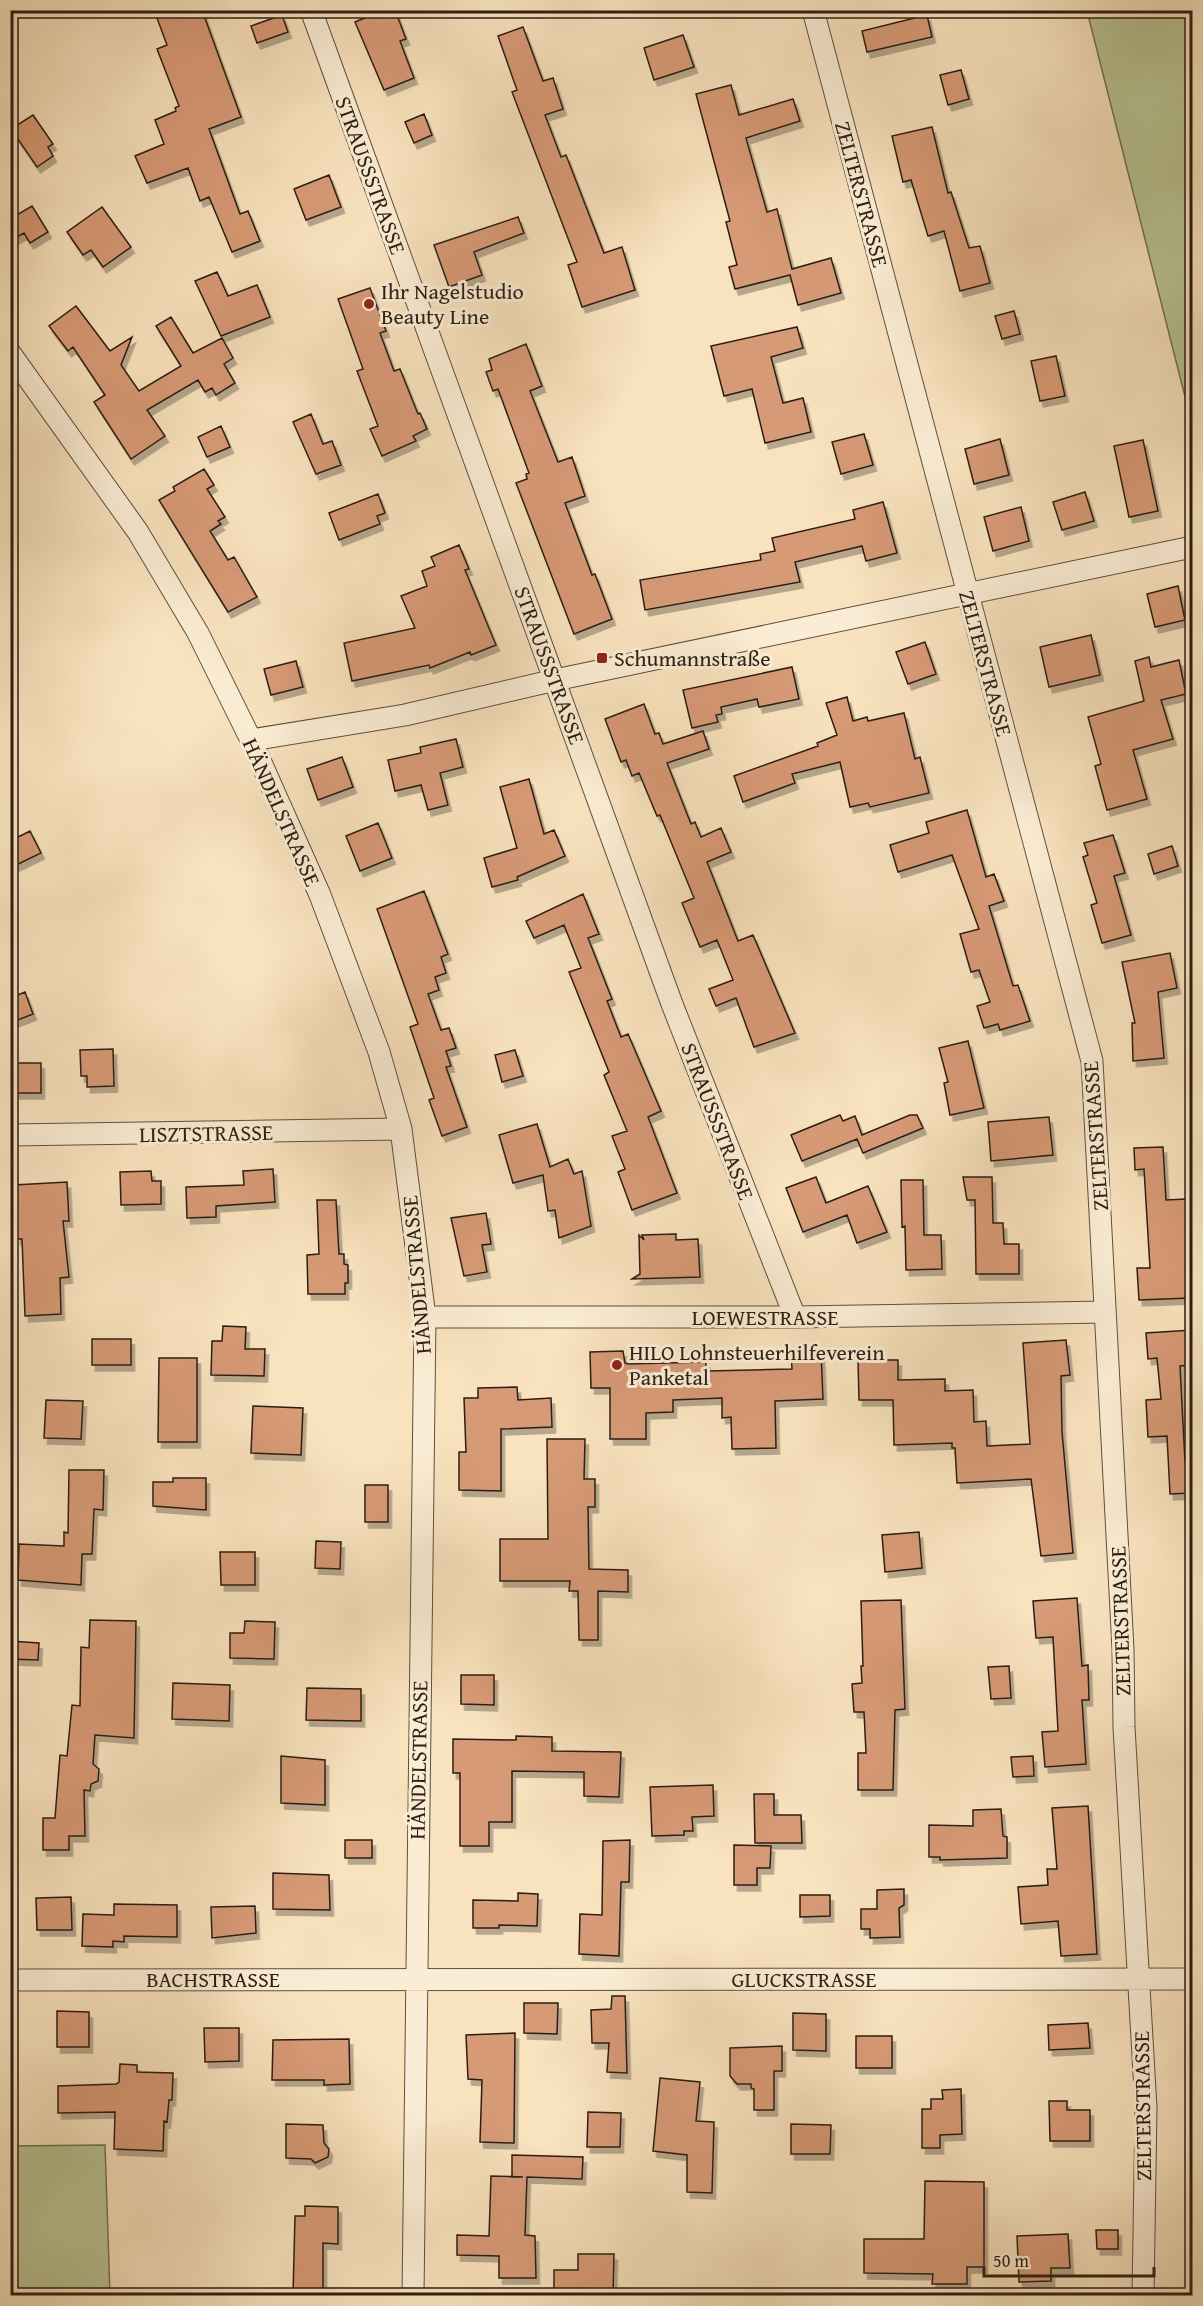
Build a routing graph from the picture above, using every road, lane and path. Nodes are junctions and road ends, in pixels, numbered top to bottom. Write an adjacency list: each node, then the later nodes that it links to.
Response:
1 (311, 10): 6 (street, STRAUSSSTRASSE)
2 (813, 10): 5 (street, ZELTERSTRASSE)
3 (10, 353): 7 (street, HÄNDELSTRASSE)
4 (1192, 547): 5 (street)
5 (968, 593): 6 (street); 10 (street, ZELTERSTRASSE)
6 (555, 680): 7 (street); 12 (street, STRAUSSSTRASSE)
7 (251, 740): 8 (street, HÄNDELSTRASSE)
8 (401, 1129): 9 (street, LISZTSTRASSE); 11 (street, HÄNDELSTRASSE)
9 (10, 1136)
10 (1105, 1312): 12 (street, LOEWESTRASSE); 14 (street, ZELTERSTRASSE)
11 (425, 1317): 12 (street, LOEWESTRASSE); 13 (street, HÄNDELSTRASSE)
12 (795, 1317)
13 (415, 1979): 14 (street, GLUCKSTRASSE); 16 (street, BACHSTRASSE); 17 (street, HÄNDELSTRASSE)
14 (1138, 1979): 15 (street, GLUCKSTRASSE); 18 (street, ZELTERSTRASSE)
15 (1192, 1979)
16 (10, 1980)
17 (412, 2295)
18 (1143, 2295)

